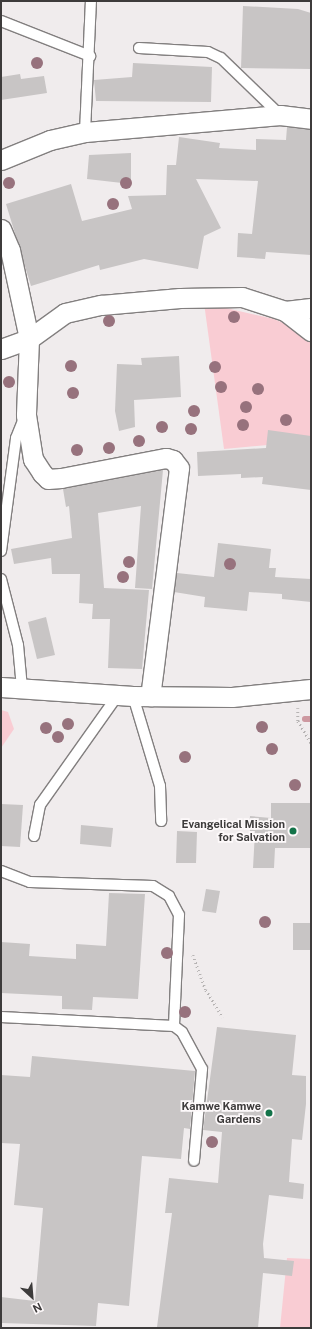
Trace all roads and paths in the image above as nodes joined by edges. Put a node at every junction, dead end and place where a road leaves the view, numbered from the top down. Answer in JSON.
{"nodes":[{"id":1,"x":91,"y":1,"type":"edge"},
{"id":2,"x":1,"y":21,"type":"edge"},
{"id":3,"x":140,"y":48,"type":"dead end"},
{"id":4,"x":90,"y":56,"type":"junction"},
{"id":5,"x":280,"y":115,"type":"junction"},
{"id":6,"x":311,"y":120,"type":"edge"},
{"id":7,"x":85,"y":132,"type":"junction"},
{"id":8,"x":1,"y":160,"type":"edge"},
{"id":9,"x":1,"y":229,"type":"edge"},
{"id":10,"x":311,"y":308,"type":"edge"},
{"id":11,"x":285,"y":311,"type":"junction"},
{"id":12,"x":311,"y":331,"type":"edge"},
{"id":13,"x":29,"y":339,"type":"junction"},
{"id":14,"x":1,"y":349,"type":"edge"},
{"id":15,"x":26,"y":415,"type":"junction"},
{"id":16,"x":1,"y":551,"type":"edge"},
{"id":17,"x":1,"y":579,"type":"edge"},
{"id":18,"x":1,"y":688,"type":"edge"},
{"id":19,"x":22,"y":688,"type":"junction"},
{"id":20,"x":311,"y":689,"type":"edge"},
{"id":21,"x":134,"y":696,"type":"junction"},
{"id":22,"x":298,"y":709,"type":"dead end"},
{"id":23,"x":311,"y":744,"type":"edge"},
{"id":24,"x":161,"y":821,"type":"dead end"},
{"id":25,"x":34,"y":836,"type":"dead end"},
{"id":26,"x":1,"y":870,"type":"edge"},
{"id":27,"x":191,"y":949,"type":"dead end"},
{"id":28,"x":1,"y":1017,"type":"edge"},
{"id":29,"x":223,"y":1017,"type":"dead end"},
{"id":30,"x":174,"y":1026,"type":"junction"},
{"id":31,"x":194,"y":1161,"type":"dead end"}],
"edges":[{"from":1,"to":4,"type":"lane"},
{"from":2,"to":4,"type":"lane"},
{"from":3,"to":5,"type":"lane"},
{"from":4,"to":7,"type":"lane"},
{"from":5,"to":6,"type":"street"},
{"from":5,"to":7,"type":"street"},
{"from":7,"to":8,"type":"street"},
{"from":9,"to":13,"type":"street"},
{"from":10,"to":11,"type":"street"},
{"from":11,"to":12,"type":"street"},
{"from":11,"to":13,"type":"street"},
{"from":13,"to":14,"type":"street"},
{"from":13,"to":15,"type":"street"},
{"from":15,"to":16,"type":"lane"},
{"from":15,"to":21,"type":"street"},
{"from":17,"to":19,"type":"lane"},
{"from":18,"to":19,"type":"street"},
{"from":19,"to":21,"type":"street"},
{"from":20,"to":21,"type":"street"},
{"from":21,"to":24,"type":"lane"},
{"from":21,"to":25,"type":"lane"},
{"from":22,"to":23,"type":"path"},
{"from":26,"to":30,"type":"lane"},
{"from":27,"to":29,"type":"path"},
{"from":28,"to":30,"type":"lane"},
{"from":30,"to":31,"type":"lane"}]}
